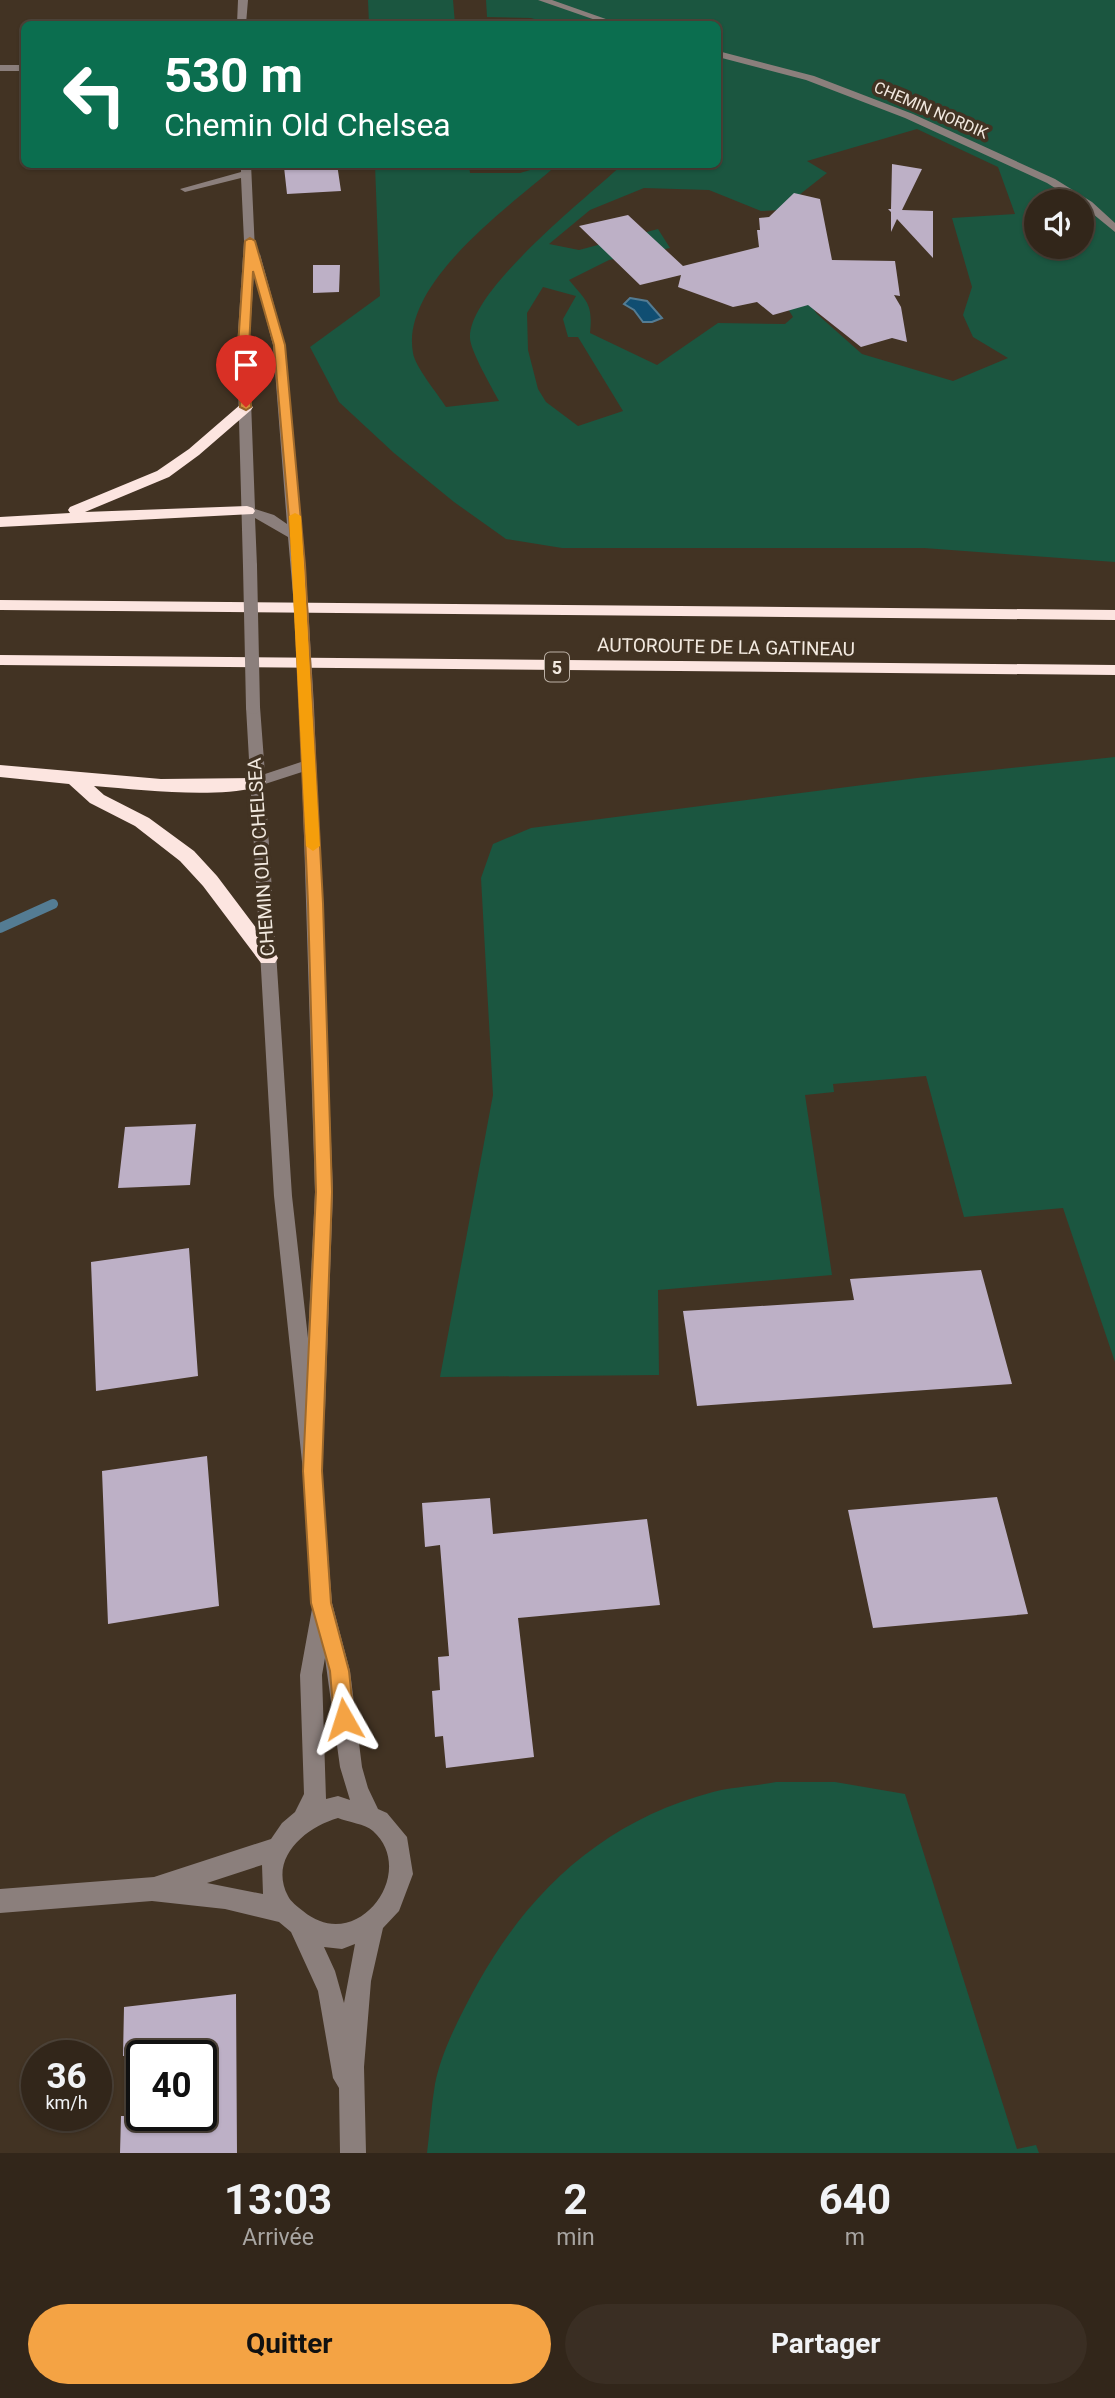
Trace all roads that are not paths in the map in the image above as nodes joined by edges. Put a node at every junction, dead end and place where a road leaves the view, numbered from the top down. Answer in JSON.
{"nodes":[{"id":1,"x":243,"y":0,"type":"edge"},
{"id":2,"x":543,"y":0,"type":"edge"},
{"id":3,"x":242,"y":21,"type":"edge"},
{"id":4,"x":606,"y":21,"type":"edge"},
{"id":5,"x":721,"y":55,"type":"edge"},
{"id":6,"x":0,"y":68,"type":"edge"},
{"id":7,"x":21,"y":68,"type":"edge"},
{"id":8,"x":246,"y":169,"type":"edge"},
{"id":9,"x":247,"y":194,"type":"junction"},
{"id":10,"x":1115,"y":229,"type":"edge"},
{"id":11,"x":250,"y":241,"type":"junction"},
{"id":12,"x":246,"y":407,"type":"junction"},
{"id":13,"x":247,"y":511,"type":"junction"},
{"id":14,"x":62,"y":517,"type":"junction"},
{"id":15,"x":0,"y":522,"type":"edge"},
{"id":16,"x":296,"y":536,"type":"junction"},
{"id":17,"x":0,"y":605,"type":"edge"},
{"id":18,"x":1115,"y":615,"type":"edge"},
{"id":19,"x":0,"y":660,"type":"edge"},
{"id":20,"x":1115,"y":670,"type":"edge"},
{"id":21,"x":310,"y":764,"type":"junction"},
{"id":22,"x":0,"y":771,"type":"edge"},
{"id":23,"x":74,"y":778,"type":"junction"},
{"id":24,"x":257,"y":782,"type":"junction"},
{"id":25,"x":268,"y":958,"type":"junction"},
{"id":26,"x":313,"y":1471,"type":"junction"},
{"id":27,"x":321,"y":1603,"type":"junction"},
{"id":28,"x":369,"y":1815,"type":"junction"},
{"id":29,"x":303,"y":1821,"type":"junction"},
{"id":30,"x":279,"y":1848,"type":"junction"},
{"id":31,"x":152,"y":1889,"type":"junction"},
{"id":32,"x":0,"y":1901,"type":"edge"},
{"id":33,"x":292,"y":1919,"type":"junction"},
{"id":34,"x":372,"y":1925,"type":"junction"},
{"id":35,"x":352,"y":2119,"type":"junction"},
{"id":36,"x":353,"y":2153,"type":"edge"}],
"edges":[{"from":1,"to":3,"type":"street"},
{"from":2,"to":4,"type":"street"},
{"from":5,"to":10,"type":"street","name":"CHEMIN NORDIK"},
{"from":6,"to":7,"type":"street"},
{"from":8,"to":9,"type":"street","name":"CHEMIN OLD CHELSEA"},
{"from":8,"to":9,"type":"street"},
{"from":9,"to":11,"type":"street","name":"CHEMIN OLD CHELSEA"},
{"from":11,"to":12,"type":"street","name":"CHEMIN OLD CHELSEA"},
{"from":11,"to":16,"type":"street","name":"CHEMIN OLD CHELSEA"},
{"from":12,"to":13,"type":"street","name":"CHEMIN OLD CHELSEA"},
{"from":12,"to":14,"type":"highway"},
{"from":13,"to":14,"type":"highway"},
{"from":13,"to":16,"type":"street"},
{"from":13,"to":24,"type":"street","name":"CHEMIN OLD CHELSEA","bridge":true},
{"from":14,"to":15,"type":"highway"},
{"from":16,"to":21,"type":"street","name":"CHEMIN OLD CHELSEA","bridge":true},
{"from":17,"to":18,"type":"highway","name":"AUTOROUTE DE LA GATINEAU"},
{"from":19,"to":20,"type":"highway","name":"AUTOROUTE DE LA GATINEAU","number":"5"},
{"from":21,"to":24,"type":"street"},
{"from":21,"to":26,"type":"street","name":"CHEMIN OLD CHELSEA"},
{"from":22,"to":23,"type":"highway"},
{"from":23,"to":24,"type":"highway"},
{"from":23,"to":25,"type":"highway"},
{"from":24,"to":25,"type":"street","name":"CHEMIN OLD CHELSEA"},
{"from":25,"to":26,"type":"street","name":"CHEMIN OLD CHELSEA"},
{"from":26,"to":27,"type":"street","name":"CHEMIN OLD CHELSEA"},
{"from":27,"to":28,"type":"street","name":"CHEMIN OLD CHELSEA"},
{"from":27,"to":29,"type":"street","name":"CHEMIN OLD CHELSEA"},
{"from":28,"to":29,"type":"street"},
{"from":28,"to":34,"type":"street"},
{"from":29,"to":30,"type":"street"},
{"from":30,"to":31,"type":"street"},
{"from":30,"to":33,"type":"street"},
{"from":31,"to":32,"type":"street"},
{"from":31,"to":33,"type":"street"},
{"from":33,"to":34,"type":"street"},
{"from":33,"to":35,"type":"street"},
{"from":34,"to":35,"type":"street"},
{"from":35,"to":36,"type":"street"}]}
